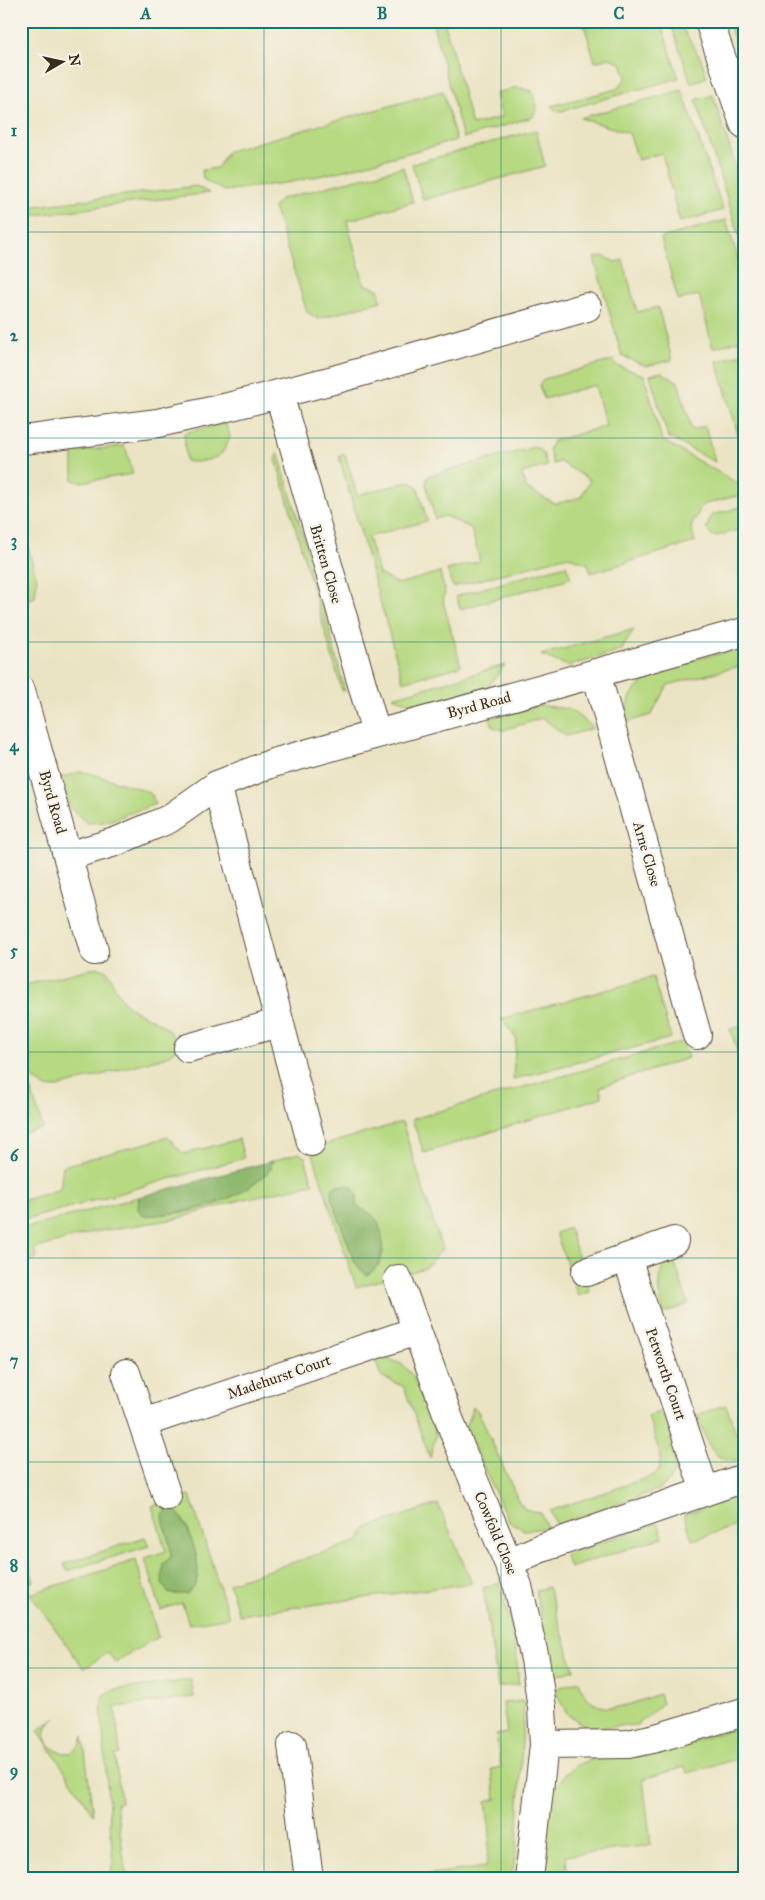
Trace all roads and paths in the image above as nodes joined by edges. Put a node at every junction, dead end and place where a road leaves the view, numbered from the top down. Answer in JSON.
{"nodes":[{"id":1,"x":709,"y":21,"type":"edge"},
{"id":2,"x":744,"y":124,"type":"edge"},
{"id":3,"x":587,"y":307,"type":"dead end"},
{"id":4,"x":279,"y":394,"type":"junction"},
{"id":5,"x":23,"y":440,"type":"dead end"},
{"id":6,"x":744,"y":632,"type":"edge"},
{"id":7,"x":596,"y":673,"type":"junction"},
{"id":8,"x":21,"y":691,"type":"edge"},
{"id":9,"x":376,"y":733,"type":"junction"},
{"id":10,"x":217,"y":785,"type":"junction"},
{"id":11,"x":68,"y":856,"type":"junction"},
{"id":12,"x":94,"y":951,"type":"dead end"},
{"id":13,"x":278,"y":1023,"type":"junction"},
{"id":14,"x":697,"y":1034,"type":"dead end"},
{"id":15,"x":188,"y":1048,"type":"dead end"},
{"id":16,"x":311,"y":1142,"type":"dead end"},
{"id":17,"x":674,"y":1241,"type":"dead end"},
{"id":18,"x":627,"y":1258,"type":"junction"},
{"id":19,"x":586,"y":1272,"type":"dead end"},
{"id":20,"x":398,"y":1279,"type":"dead end"},
{"id":21,"x":416,"y":1331,"type":"junction"},
{"id":22,"x":126,"y":1373,"type":"dead end"},
{"id":23,"x":143,"y":1423,"type":"junction"},
{"id":24,"x":744,"y":1478,"type":"edge"},
{"id":25,"x":705,"y":1490,"type":"junction"},
{"id":26,"x":167,"y":1496,"type":"dead end"},
{"id":27,"x":510,"y":1562,"type":"junction"},
{"id":28,"x":744,"y":1712,"type":"edge"},
{"id":29,"x":292,"y":1745,"type":"dead end"},
{"id":30,"x":544,"y":1745,"type":"junction"},
{"id":31,"x":309,"y":1879,"type":"edge"},
{"id":32,"x":529,"y":1879,"type":"edge"}],
"edges":[{"from":1,"to":2,"type":"street"},
{"from":3,"to":4,"type":"street"},
{"from":4,"to":5,"type":"street"},
{"from":4,"to":9,"type":"street","name":"Britten Close"},
{"from":6,"to":7,"type":"street","name":"Byrd Road"},
{"from":7,"to":9,"type":"street","name":"Byrd Road"},
{"from":7,"to":14,"type":"street","name":"Arne Close"},
{"from":8,"to":11,"type":"street","name":"Byrd Road"},
{"from":9,"to":10,"type":"street","name":"Byrd Road"},
{"from":10,"to":11,"type":"street","name":"Byrd Road"},
{"from":10,"to":13,"type":"street"},
{"from":11,"to":12,"type":"street","name":"Byrd Road"},
{"from":13,"to":15,"type":"street"},
{"from":13,"to":16,"type":"street"},
{"from":17,"to":18,"type":"street"},
{"from":18,"to":19,"type":"street"},
{"from":18,"to":25,"type":"street","name":"Petworth Court"},
{"from":20,"to":21,"type":"street","name":"Cowfold Close"},
{"from":21,"to":23,"type":"street","name":"Madehurst Court"},
{"from":21,"to":27,"type":"street","name":"Cowfold Close"},
{"from":22,"to":23,"type":"street"},
{"from":23,"to":26,"type":"street"},
{"from":24,"to":25,"type":"street"},
{"from":25,"to":27,"type":"street"},
{"from":27,"to":30,"type":"street","name":"Cowfold Close"},
{"from":28,"to":30,"type":"street"},
{"from":29,"to":31,"type":"street"},
{"from":30,"to":32,"type":"street","name":"Cowfold Close"}]}
